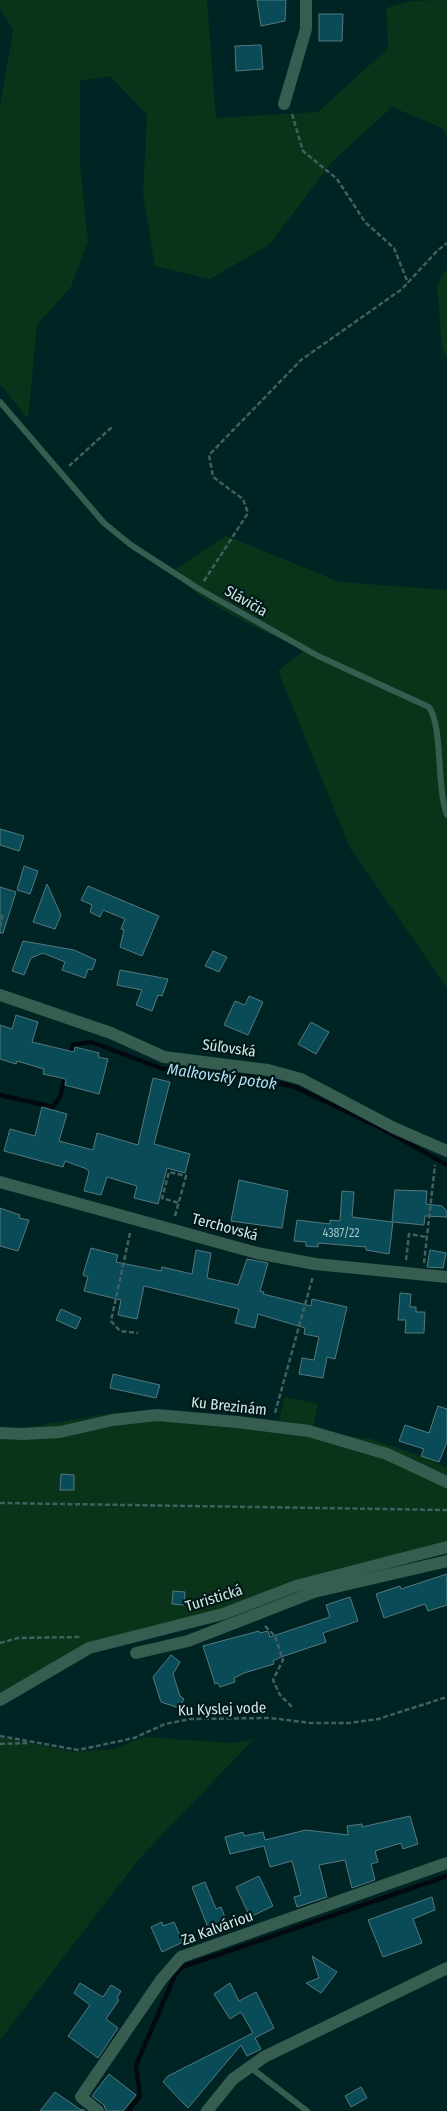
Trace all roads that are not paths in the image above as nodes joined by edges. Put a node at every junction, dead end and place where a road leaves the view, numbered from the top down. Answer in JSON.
{"nodes":[{"id":1,"x":306,"y":0,"type":"edge"},
{"id":2,"x":284,"y":104,"type":"road end"},
{"id":3,"x":0,"y":402,"type":"edge"},
{"id":4,"x":447,"y":815,"type":"edge"},
{"id":5,"x":0,"y":995,"type":"edge"},
{"id":6,"x":447,"y":1151,"type":"edge"},
{"id":7,"x":0,"y":1182,"type":"edge"},
{"id":8,"x":447,"y":1277,"type":"edge"},
{"id":9,"x":0,"y":1433,"type":"edge"},
{"id":10,"x":447,"y":1482,"type":"edge"},
{"id":11,"x":447,"y":1547,"type":"edge"},
{"id":12,"x":447,"y":1561,"type":"edge"},
{"id":13,"x":136,"y":1653,"type":"dead end"},
{"id":14,"x":0,"y":1700,"type":"edge"},
{"id":15,"x":447,"y":1863,"type":"edge"},
{"id":16,"x":447,"y":1968,"type":"edge"},
{"id":17,"x":250,"y":2066,"type":"junction"},
{"id":18,"x":98,"y":2110,"type":"edge"},
{"id":19,"x":207,"y":2111,"type":"edge"},
{"id":20,"x":307,"y":2111,"type":"edge"}],
"edges":[{"from":1,"to":2,"type":"street"},
{"from":3,"to":4,"type":"lane","name":"Slávičia"},
{"from":5,"to":6,"type":"street","name":"Súľovská"},
{"from":7,"to":8,"type":"street","name":"Terchovská"},
{"from":9,"to":10,"type":"street","name":"Ku Brezinám"},
{"from":11,"to":14,"type":"street","name":"Turistická"},
{"from":12,"to":13,"type":"street","name":"Turistická"},
{"from":15,"to":18,"type":"street","name":"Za Kalváriou"},
{"from":16,"to":17,"type":"street"},
{"from":17,"to":19,"type":"street"},
{"from":17,"to":20,"type":"lane"}]}
